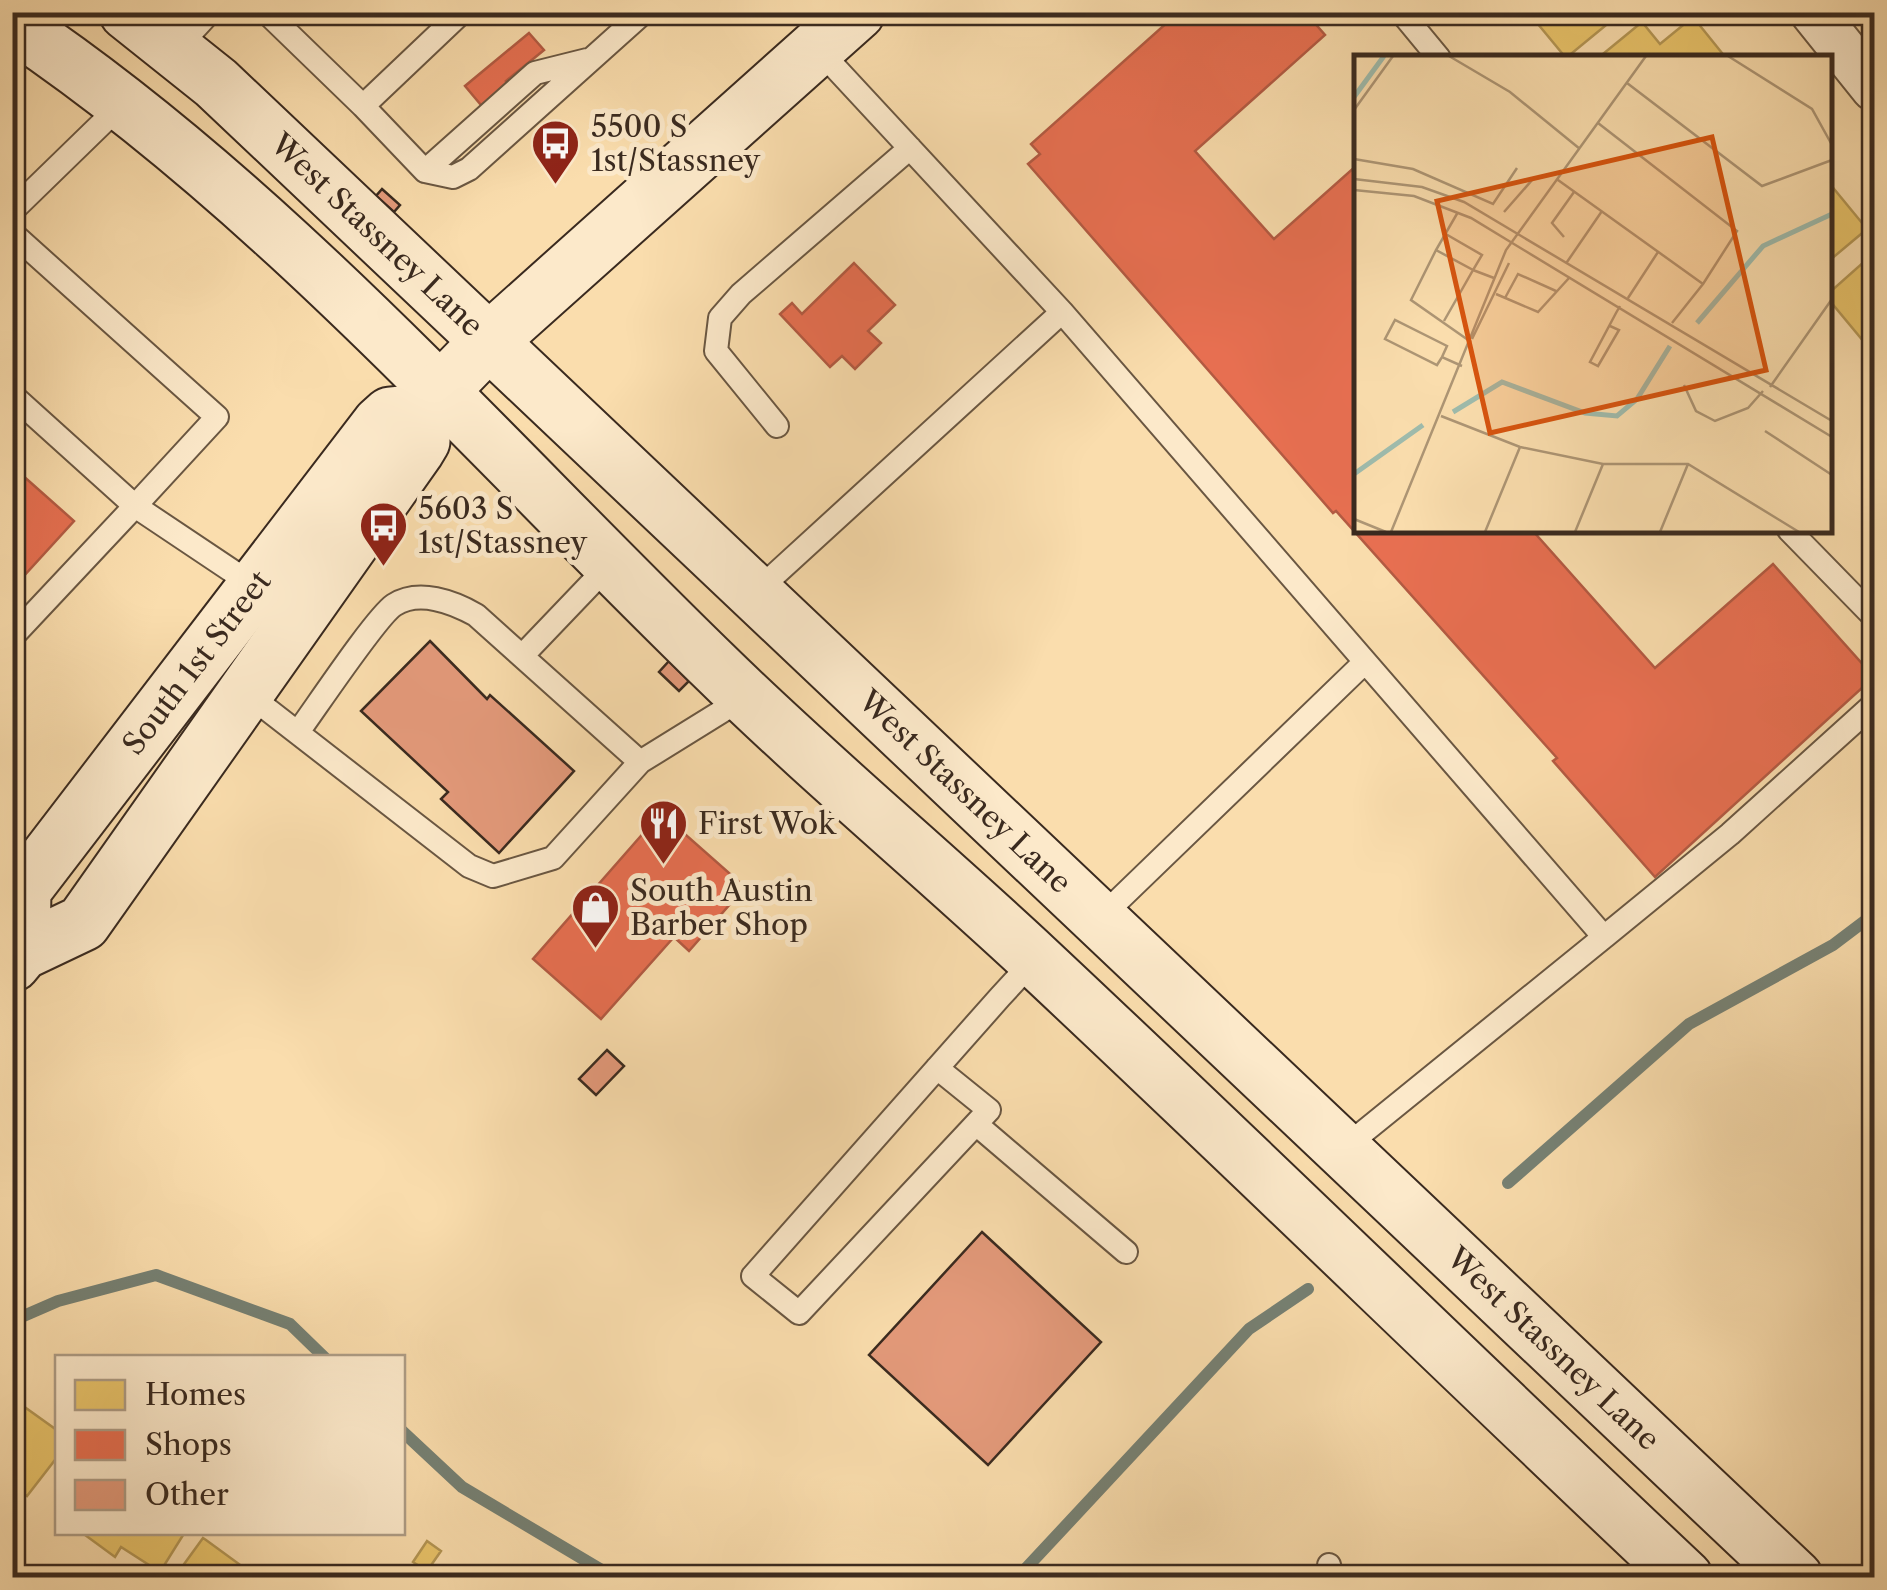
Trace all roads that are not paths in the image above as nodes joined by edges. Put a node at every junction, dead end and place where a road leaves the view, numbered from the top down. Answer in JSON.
{"nodes":[{"id":1,"x":127,"y":12,"type":"edge"},
{"id":2,"x":266,"y":12,"type":"edge"},
{"id":3,"x":462,"y":12,"type":"edge"},
{"id":4,"x":644,"y":12,"type":"edge"},
{"id":5,"x":1402,"y":12,"type":"edge"},
{"id":6,"x":1813,"y":12,"type":"edge"},
{"id":7,"x":12,"y":23,"type":"edge"},
{"id":8,"x":837,"y":30,"type":"edge"},
{"id":9,"x":193,"y":31,"type":"edge"},
{"id":10,"x":1437,"y":55,"type":"edge"},
{"id":11,"x":1874,"y":88,"type":"edge"},
{"id":12,"x":123,"y":102,"type":"junction"},
{"id":13,"x":364,"y":106,"type":"junction"},
{"id":14,"x":910,"y":148,"type":"junction"},
{"id":15,"x":12,"y":210,"type":"edge"},
{"id":16,"x":12,"y":232,"type":"edge"},
{"id":17,"x":1062,"y":312,"type":"junction"},
{"id":18,"x":489,"y":340,"type":"junction"},
{"id":19,"x":12,"y":395,"type":"edge"},
{"id":20,"x":429,"y":401,"type":"junction"},
{"id":21,"x":777,"y":426,"type":"dead end"},
{"id":22,"x":135,"y":506,"type":"junction"},
{"id":23,"x":1791,"y":532,"type":"edge"},
{"id":24,"x":609,"y":564,"type":"junction"},
{"id":25,"x":256,"y":586,"type":"junction"},
{"id":26,"x":756,"y":592,"type":"junction"},
{"id":27,"x":1874,"y":617,"type":"edge"},
{"id":28,"x":12,"y":637,"type":"edge"},
{"id":29,"x":522,"y":656,"type":"junction"},
{"id":30,"x":1366,"y":662,"type":"junction"},
{"id":31,"x":245,"y":692,"type":"junction"},
{"id":32,"x":745,"y":696,"type":"junction"},
{"id":33,"x":1874,"y":704,"type":"edge"},
{"id":34,"x":298,"y":732,"type":"junction"},
{"id":35,"x":640,"y":762,"type":"junction"},
{"id":36,"x":1100,"y":918,"type":"junction"},
{"id":37,"x":1604,"y":937,"type":"junction"},
{"id":38,"x":17,"y":958,"type":"edge"},
{"id":39,"x":1042,"y":965,"type":"junction"},
{"id":40,"x":937,"y":1068,"type":"junction"},
{"id":41,"x":976,"y":1124,"type":"junction"},
{"id":42,"x":1345,"y":1147,"type":"junction"},
{"id":43,"x":1126,"y":1252,"type":"dead end"},
{"id":44,"x":1685,"y":1578,"type":"edge"},
{"id":45,"x":1795,"y":1578,"type":"edge"}],
"edges":[{"from":1,"to":9,"type":"main road","name":"West Stassney Lane"},
{"from":2,"to":13,"type":"lane"},
{"from":3,"to":13,"type":"lane"},
{"from":4,"to":13,"type":"lane"},
{"from":5,"to":10,"type":"lane"},
{"from":6,"to":11,"type":"street"},
{"from":7,"to":12,"type":"main road"},
{"from":8,"to":14,"type":"lane"},
{"from":8,"to":18,"type":"main road","name":"South 1st Street"},
{"from":9,"to":18,"type":"main road","name":"West Stassney Lane"},
{"from":12,"to":15,"type":"lane"},
{"from":12,"to":20,"type":"main road"},
{"from":14,"to":17,"type":"lane"},
{"from":14,"to":21,"type":"lane"},
{"from":16,"to":22,"type":"lane"},
{"from":17,"to":26,"type":"lane"},
{"from":17,"to":30,"type":"lane"},
{"from":18,"to":20,"type":"main road","name":"South 1st Street"},
{"from":18,"to":26,"type":"main road","name":"West Stassney Lane"},
{"from":19,"to":22,"type":"lane"},
{"from":20,"to":24,"type":"main road"},
{"from":20,"to":25,"type":"main road","name":"South 1st Street"},
{"from":20,"to":31,"type":"main road","name":"South 1st Street"},
{"from":22,"to":25,"type":"lane"},
{"from":22,"to":28,"type":"lane"},
{"from":23,"to":27,"type":"lane"},
{"from":24,"to":29,"type":"lane"},
{"from":24,"to":32,"type":"main road"},
{"from":25,"to":38,"type":"main road","name":"South 1st Street"},
{"from":26,"to":36,"type":"main road","name":"West Stassney Lane"},
{"from":29,"to":34,"type":"lane"},
{"from":29,"to":35,"type":"lane"},
{"from":30,"to":36,"type":"lane"},
{"from":30,"to":37,"type":"lane"},
{"from":31,"to":34,"type":"lane"},
{"from":31,"to":38,"type":"main road","name":"South 1st Street"},
{"from":32,"to":35,"type":"lane"},
{"from":32,"to":39,"type":"main road"},
{"from":33,"to":37,"type":"lane"},
{"from":34,"to":35,"type":"lane"},
{"from":36,"to":39,"type":"main road"},
{"from":36,"to":42,"type":"main road","name":"West Stassney Lane"},
{"from":37,"to":42,"type":"lane"},
{"from":39,"to":40,"type":"lane"},
{"from":39,"to":44,"type":"main road"},
{"from":40,"to":41,"type":"lane"},
{"from":40,"to":41,"type":"lane"},
{"from":41,"to":43,"type":"lane"},
{"from":42,"to":45,"type":"main road","name":"West Stassney Lane"}]}
